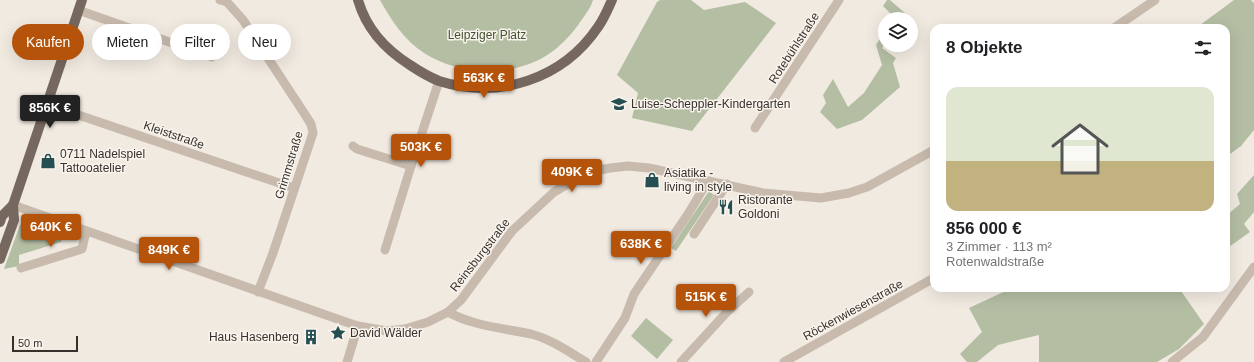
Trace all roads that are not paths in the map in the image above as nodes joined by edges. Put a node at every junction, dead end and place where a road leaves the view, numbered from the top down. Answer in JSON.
{"nodes":[{"id":1,"x":82,"y":0,"type":"edge"},
{"id":2,"x":220,"y":0,"type":"edge"},
{"id":3,"x":358,"y":0,"type":"edge"},
{"id":4,"x":612,"y":0,"type":"edge"},
{"id":5,"x":840,"y":0,"type":"edge"},
{"id":6,"x":1155,"y":0,"type":"edge"},
{"id":7,"x":78,"y":10,"type":"junction"},
{"id":8,"x":1120,"y":24,"type":"edge"},
{"id":9,"x":170,"y":42,"type":"edge"},
{"id":10,"x":439,"y":81,"type":"junction"},
{"id":11,"x":46,"y":104,"type":"junction"},
{"id":12,"x":756,"y":128,"type":"dead end"},
{"id":13,"x":352,"y":146,"type":"dead end"},
{"id":14,"x":930,"y":152,"type":"edge"},
{"id":15,"x":411,"y":166,"type":"junction"},
{"id":16,"x":708,"y":181,"type":"junction"},
{"id":17,"x":727,"y":184,"type":"junction"},
{"id":18,"x":294,"y":188,"type":"junction"},
{"id":19,"x":13,"y":205,"type":"junction"},
{"id":20,"x":0,"y":222,"type":"edge"},
{"id":21,"x":86,"y":231,"type":"junction"},
{"id":22,"x":694,"y":234,"type":"dead end"},
{"id":23,"x":385,"y":250,"type":"dead end"},
{"id":24,"x":0,"y":259,"type":"edge"},
{"id":25,"x":1254,"y":267,"type":"edge"},
{"id":26,"x":21,"y":268,"type":"dead end"},
{"id":27,"x":930,"y":280,"type":"edge"},
{"id":28,"x":258,"y":292,"type":"junction"},
{"id":29,"x":748,"y":292,"type":"dead end"},
{"id":30,"x":448,"y":312,"type":"junction"},
{"id":31,"x":358,"y":326,"type":"junction"},
{"id":32,"x":347,"y":362,"type":"edge"},
{"id":33,"x":586,"y":362,"type":"edge"},
{"id":34,"x":596,"y":362,"type":"edge"},
{"id":35,"x":681,"y":362,"type":"edge"},
{"id":36,"x":784,"y":362,"type":"edge"},
{"id":37,"x":1172,"y":362,"type":"edge"}],
"edges":[{"from":1,"to":7,"type":"main road"},
{"from":2,"to":18,"type":"street","name":"Grimmstraße"},
{"from":3,"to":10,"type":"main road"},
{"from":4,"to":10,"type":"main road"},
{"from":5,"to":12,"type":"street","name":"Rotebühlstraße"},
{"from":6,"to":8,"type":"street"},
{"from":7,"to":9,"type":"street"},
{"from":7,"to":11,"type":"main road"},
{"from":10,"to":15,"type":"street"},
{"from":11,"to":18,"type":"street","name":"Kleiststraße"},
{"from":11,"to":19,"type":"main road"},
{"from":13,"to":15,"type":"street"},
{"from":14,"to":17,"type":"street","name":"Reinsburgstraße"},
{"from":15,"to":23,"type":"street"},
{"from":16,"to":17,"type":"street","name":"Reinsburgstraße"},
{"from":16,"to":30,"type":"street","name":"Reinsburgstraße"},
{"from":16,"to":34,"type":"street"},
{"from":17,"to":22,"type":"street"},
{"from":18,"to":28,"type":"street","name":"Grimmstraße"},
{"from":19,"to":20,"type":"main road"},
{"from":19,"to":21,"type":"street","name":"Reinsburgstraße"},
{"from":19,"to":24,"type":"main road"},
{"from":21,"to":26,"type":"street"},
{"from":21,"to":28,"type":"street","name":"Reinsburgstraße"},
{"from":25,"to":37,"type":"street"},
{"from":27,"to":36,"type":"street","name":"Röckenwiesenstraße"},
{"from":28,"to":31,"type":"street","name":"Reinsburgstraße"},
{"from":29,"to":35,"type":"street"},
{"from":30,"to":31,"type":"street","name":"Reinsburgstraße"},
{"from":30,"to":33,"type":"street"},
{"from":31,"to":32,"type":"street"}]}
